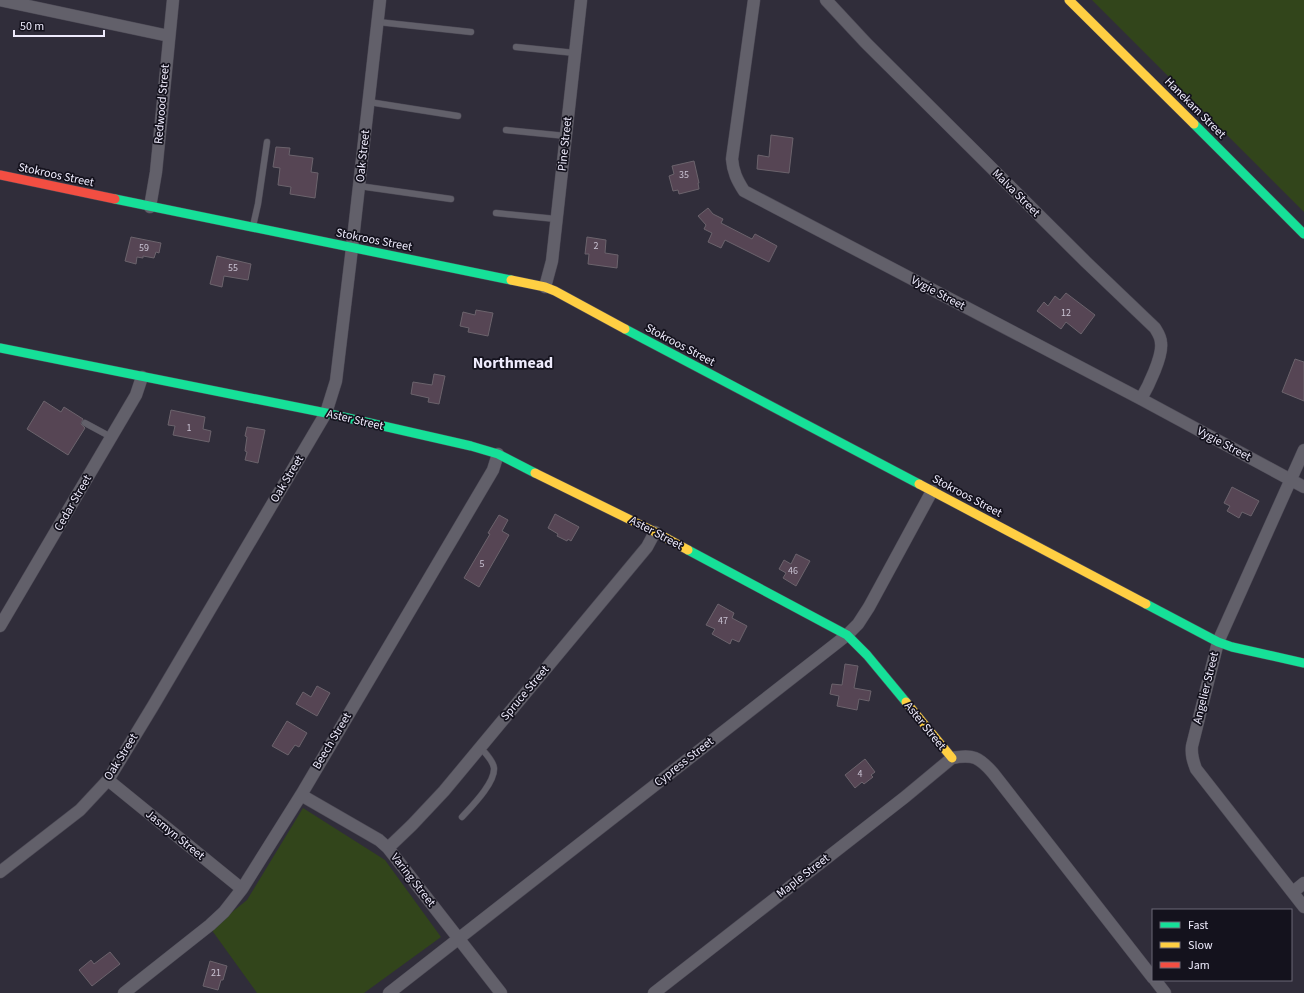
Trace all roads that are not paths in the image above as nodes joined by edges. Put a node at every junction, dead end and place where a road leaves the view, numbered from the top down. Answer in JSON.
{"nodes":[{"id":1,"x":0,"y":0,"type":"edge"},
{"id":2,"x":173,"y":0,"type":"edge"},
{"id":3,"x":380,"y":0,"type":"edge"},
{"id":4,"x":581,"y":0,"type":"edge"},
{"id":5,"x":754,"y":0,"type":"edge"},
{"id":6,"x":826,"y":0,"type":"edge"},
{"id":7,"x":1069,"y":0,"type":"edge"},
{"id":8,"x":378,"y":22,"type":"junction"},
{"id":9,"x":471,"y":32,"type":"dead end"},
{"id":10,"x":169,"y":36,"type":"junction"},
{"id":11,"x":516,"y":47,"type":"dead end"},
{"id":12,"x":575,"y":53,"type":"junction"},
{"id":13,"x":369,"y":102,"type":"junction"},
{"id":14,"x":458,"y":116,"type":"dead end"},
{"id":15,"x":506,"y":130,"type":"dead end"},
{"id":16,"x":566,"y":136,"type":"junction"},
{"id":17,"x":267,"y":142,"type":"dead end"},
{"id":18,"x":0,"y":175,"type":"edge"},
{"id":19,"x":359,"y":186,"type":"junction"},
{"id":20,"x":451,"y":199,"type":"dead end"},
{"id":21,"x":150,"y":207,"type":"junction"},
{"id":22,"x":496,"y":213,"type":"dead end"},
{"id":23,"x":556,"y":219,"type":"junction"},
{"id":24,"x":252,"y":228,"type":"junction"},
{"id":25,"x":1304,"y":234,"type":"edge"},
{"id":26,"x":352,"y":248,"type":"junction"},
{"id":27,"x":545,"y":287,"type":"junction"},
{"id":28,"x":0,"y":348,"type":"edge"},
{"id":29,"x":142,"y":377,"type":"junction"},
{"id":30,"x":1141,"y":399,"type":"junction"},
{"id":31,"x":326,"y":413,"type":"junction"},
{"id":32,"x":85,"y":423,"type":"dead end"},
{"id":33,"x":111,"y":437,"type":"junction"},
{"id":34,"x":1304,"y":450,"type":"edge"},
{"id":35,"x":498,"y":454,"type":"junction"},
{"id":36,"x":1291,"y":480,"type":"junction"},
{"id":37,"x":1304,"y":487,"type":"edge"},
{"id":38,"x":932,"y":492,"type":"junction"},
{"id":39,"x":655,"y":532,"type":"junction"},
{"id":40,"x":0,"y":626,"type":"edge"},
{"id":41,"x":847,"y":635,"type":"junction"},
{"id":42,"x":1218,"y":642,"type":"junction"},
{"id":43,"x":1304,"y":663,"type":"edge"},
{"id":44,"x":480,"y":747,"type":"junction"},
{"id":45,"x":952,"y":758,"type":"junction"},
{"id":46,"x":108,"y":780,"type":"junction"},
{"id":47,"x":301,"y":795,"type":"junction"},
{"id":48,"x":462,"y":817,"type":"dead end"},
{"id":49,"x":388,"y":848,"type":"junction"},
{"id":50,"x":0,"y":872,"type":"edge"},
{"id":51,"x":1304,"y":883,"type":"edge"},
{"id":52,"x":242,"y":889,"type":"junction"},
{"id":53,"x":1292,"y":892,"type":"junction"},
{"id":54,"x":1304,"y":907,"type":"edge"},
{"id":55,"x":458,"y":938,"type":"junction"},
{"id":56,"x":1152,"y":976,"type":"edge"},
{"id":57,"x":1156,"y":981,"type":"edge"},
{"id":58,"x":124,"y":993,"type":"edge"},
{"id":59,"x":389,"y":993,"type":"edge"},
{"id":60,"x":501,"y":993,"type":"edge"},
{"id":61,"x":654,"y":993,"type":"edge"},
{"id":62,"x":1165,"y":993,"type":"edge"}],
"edges":[{"from":1,"to":10,"type":"street"},
{"from":2,"to":10,"type":"street","name":"Redwood Street"},
{"from":3,"to":8,"type":"street","name":"Oak Street"},
{"from":4,"to":12,"type":"street","name":"Pine Street"},
{"from":5,"to":30,"type":"street","name":"Vygie Street"},
{"from":6,"to":30,"type":"street","name":"Malva Street"},
{"from":7,"to":25,"type":"street","name":"Hanekam Street"},
{"from":8,"to":9,"type":"lane"},
{"from":8,"to":13,"type":"street","name":"Oak Street"},
{"from":10,"to":21,"type":"street","name":"Redwood Street"},
{"from":11,"to":12,"type":"lane"},
{"from":12,"to":16,"type":"street","name":"Pine Street"},
{"from":13,"to":14,"type":"lane"},
{"from":13,"to":19,"type":"street","name":"Oak Street"},
{"from":15,"to":16,"type":"lane"},
{"from":16,"to":23,"type":"street","name":"Pine Street"},
{"from":17,"to":24,"type":"lane"},
{"from":18,"to":21,"type":"street","name":"Stokroos Street"},
{"from":19,"to":20,"type":"lane"},
{"from":19,"to":26,"type":"street","name":"Oak Street"},
{"from":21,"to":24,"type":"street","name":"Stokroos Street"},
{"from":22,"to":23,"type":"lane"},
{"from":23,"to":27,"type":"street","name":"Pine Street"},
{"from":24,"to":26,"type":"street","name":"Stokroos Street"},
{"from":26,"to":27,"type":"street","name":"Stokroos Street"},
{"from":26,"to":31,"type":"street","name":"Oak Street"},
{"from":27,"to":38,"type":"street","name":"Stokroos Street"},
{"from":28,"to":29,"type":"street","name":"Aster Street"},
{"from":29,"to":31,"type":"street","name":"Aster Street"},
{"from":29,"to":33,"type":"street","name":"Cedar Street"},
{"from":30,"to":36,"type":"street","name":"Vygie Street"},
{"from":31,"to":35,"type":"street","name":"Aster Street"},
{"from":31,"to":46,"type":"street","name":"Oak Street"},
{"from":32,"to":33,"type":"lane"},
{"from":33,"to":40,"type":"street","name":"Cedar Street"},
{"from":34,"to":36,"type":"street","name":"Angelier Street"},
{"from":35,"to":39,"type":"street","name":"Aster Street"},
{"from":35,"to":47,"type":"street","name":"Beech Street"},
{"from":36,"to":37,"type":"street","name":"Vygie Street"},
{"from":36,"to":42,"type":"street","name":"Angelier Street"},
{"from":38,"to":41,"type":"street","name":"Cypress Street"},
{"from":38,"to":42,"type":"street","name":"Stokroos Street"},
{"from":39,"to":41,"type":"street","name":"Aster Street"},
{"from":39,"to":44,"type":"street","name":"Spruce Street"},
{"from":41,"to":45,"type":"street","name":"Aster Street"},
{"from":41,"to":55,"type":"street","name":"Cypress Street"},
{"from":42,"to":43,"type":"street","name":"Stokroos Street"},
{"from":42,"to":53,"type":"street","name":"Angelier Street"},
{"from":44,"to":48,"type":"lane"},
{"from":44,"to":49,"type":"street","name":"Spruce Street"},
{"from":45,"to":56,"type":"street","name":"Aster Street"},
{"from":45,"to":61,"type":"street","name":"Maple Street"},
{"from":46,"to":50,"type":"street","name":"Oak Street"},
{"from":46,"to":52,"type":"street","name":"Jasmyn Street"},
{"from":47,"to":49,"type":"street","name":"Varing Street"},
{"from":47,"to":52,"type":"street","name":"Beech Street"},
{"from":49,"to":55,"type":"street","name":"Varing Street"},
{"from":51,"to":53,"type":"street"},
{"from":52,"to":58,"type":"street","name":"Beech Street"},
{"from":53,"to":54,"type":"street","name":"Angelier Street"},
{"from":55,"to":59,"type":"street","name":"Cypress Street"},
{"from":55,"to":60,"type":"street","name":"Varing Street"},
{"from":57,"to":62,"type":"street","name":"Aster Street"}]}
